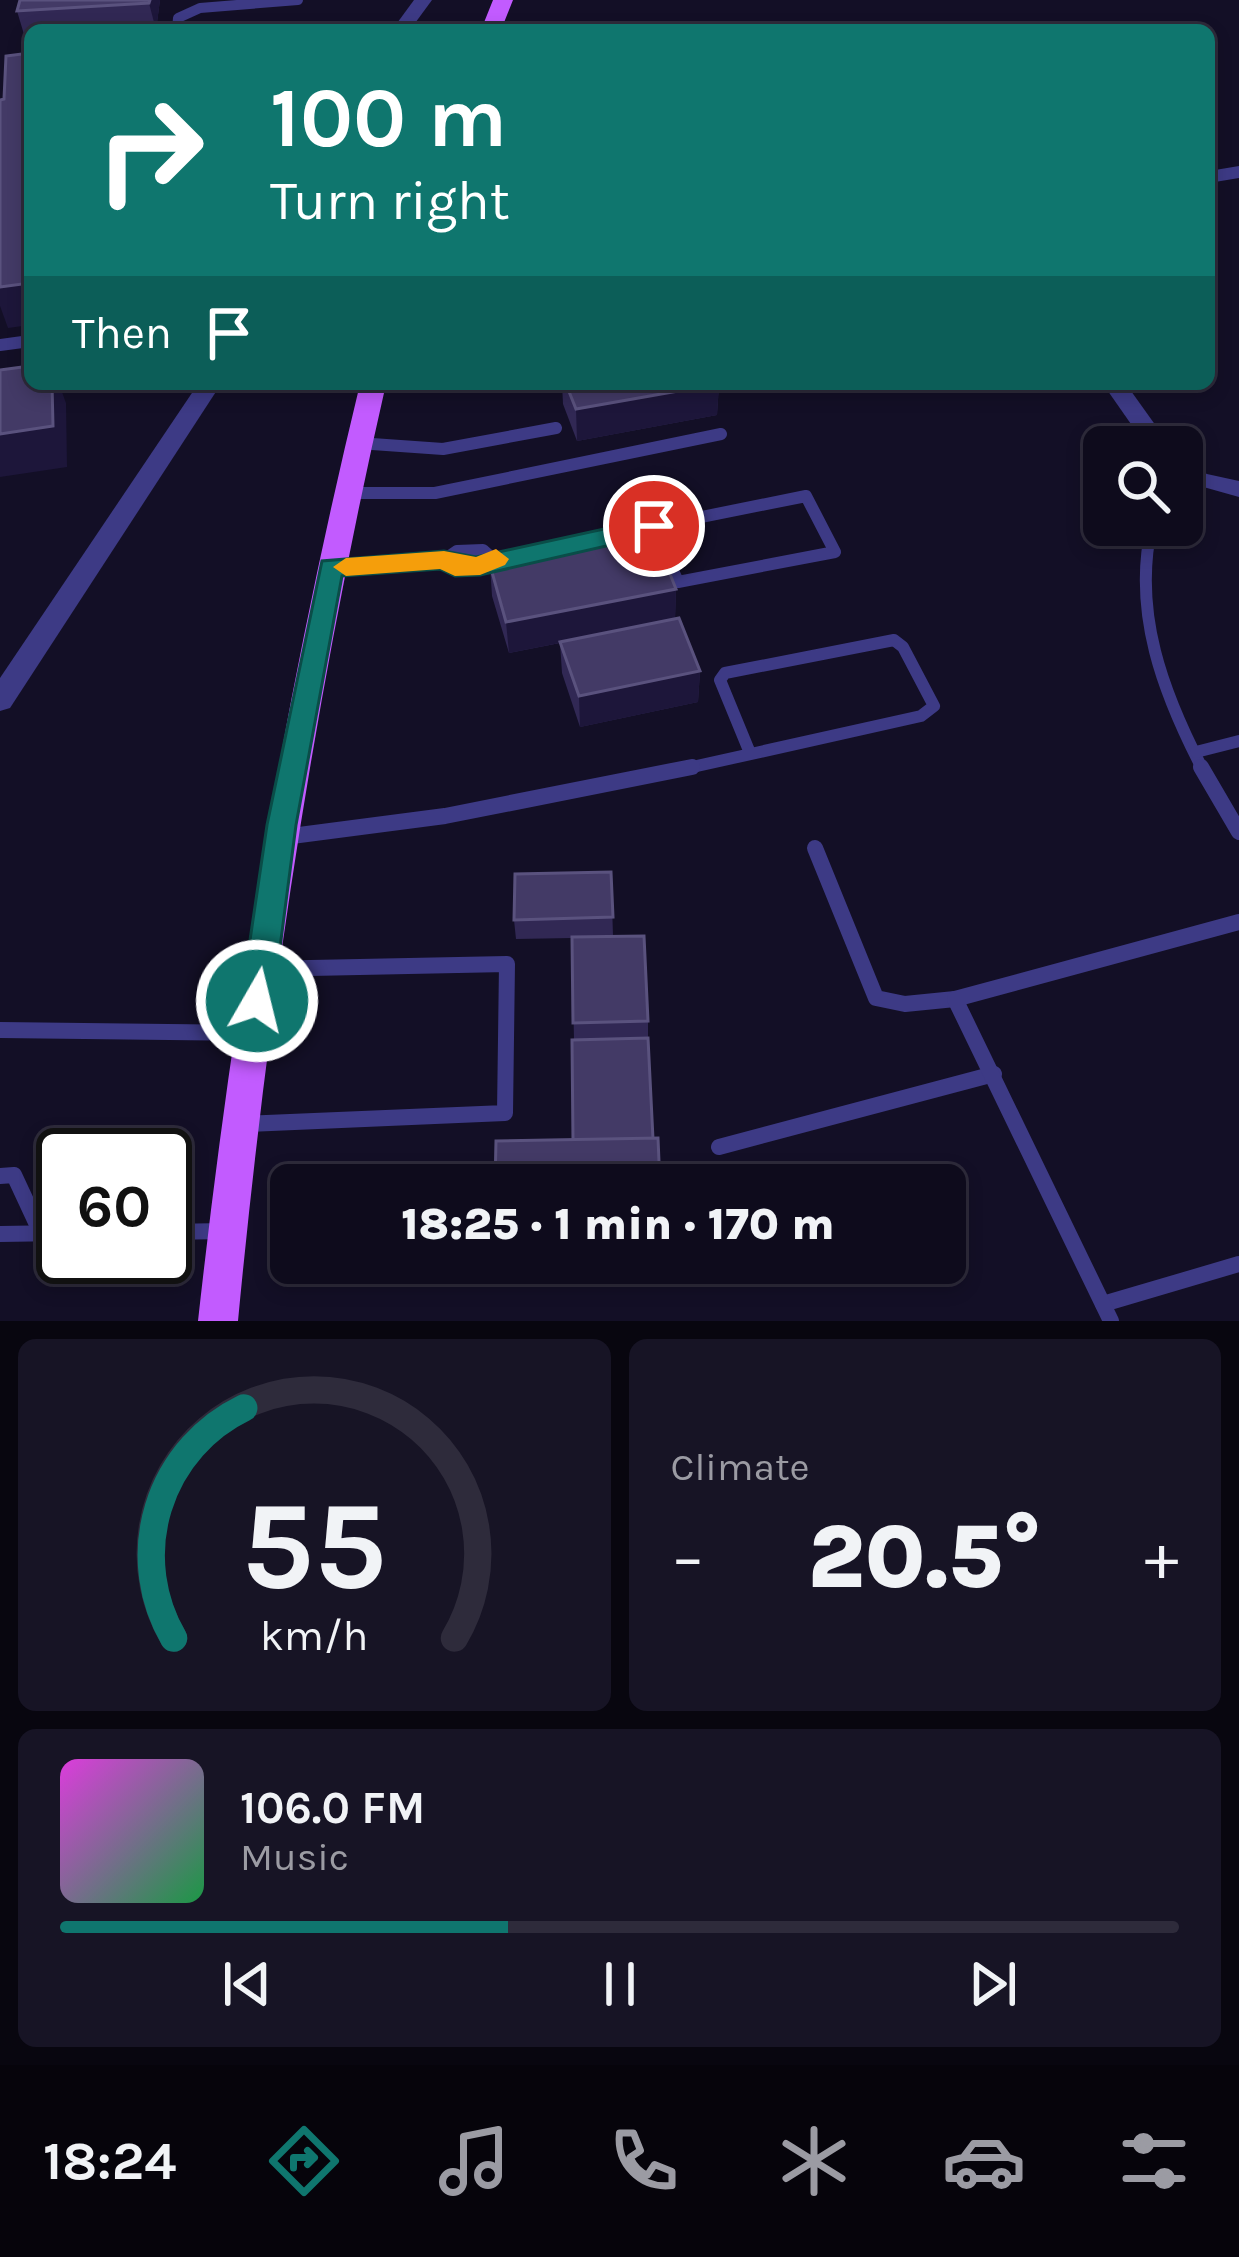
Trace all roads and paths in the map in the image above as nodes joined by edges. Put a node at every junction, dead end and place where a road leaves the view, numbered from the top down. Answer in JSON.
{"nodes":[{"id":1,"x":298,"y":0,"type":"edge"},
{"id":2,"x":178,"y":24,"type":"edge"},
{"id":3,"x":206,"y":390,"type":"edge"},
{"id":4,"x":371,"y":390,"type":"edge"},
{"id":5,"x":1118,"y":390,"type":"edge"},
{"id":6,"x":1144,"y":426,"type":"edge"},
{"id":7,"x":556,"y":428,"type":"dead end"},
{"id":8,"x":721,"y":434,"type":"dead end"},
{"id":9,"x":358,"y":443,"type":"junction"},
{"id":10,"x":1203,"y":482,"type":"edge"},
{"id":11,"x":1239,"y":489,"type":"edge"},
{"id":12,"x":346,"y":493,"type":"junction"},
{"id":13,"x":654,"y":526,"type":"junction"},
{"id":14,"x":1149,"y":546,"type":"edge"},
{"id":15,"x":331,"y":568,"type":"junction"},
{"id":16,"x":0,"y":700,"type":"edge"},
{"id":17,"x":1239,"y":741,"type":"edge"},
{"id":18,"x":1196,"y":752,"type":"junction"},
{"id":19,"x":750,"y":753,"type":"junction"},
{"id":20,"x":1239,"y":832,"type":"edge"},
{"id":21,"x":279,"y":838,"type":"junction"},
{"id":22,"x":815,"y":848,"type":"dead end"},
{"id":23,"x":1239,"y":922,"type":"edge"},
{"id":24,"x":261,"y":969,"type":"junction"},
{"id":25,"x":955,"y":999,"type":"junction"},
{"id":26,"x":0,"y":1030,"type":"edge"},
{"id":27,"x":253,"y":1033,"type":"junction"},
{"id":28,"x":994,"y":1075,"type":"junction"},
{"id":29,"x":240,"y":1124,"type":"junction"},
{"id":30,"x":719,"y":1147,"type":"dead end"},
{"id":31,"x":0,"y":1175,"type":"edge"},
{"id":32,"x":36,"y":1222,"type":"edge"},
{"id":33,"x":227,"y":1231,"type":"junction"},
{"id":34,"x":192,"y":1232,"type":"edge"},
{"id":35,"x":36,"y":1233,"type":"edge"},
{"id":36,"x":0,"y":1234,"type":"edge"},
{"id":37,"x":1239,"y":1264,"type":"edge"},
{"id":38,"x":1107,"y":1312,"type":"edge"},
{"id":39,"x":218,"y":1321,"type":"edge"}],
"edges":[{"from":1,"to":2,"type":"lane"},
{"from":3,"to":16,"type":"street"},
{"from":4,"to":9,"type":"main road"},
{"from":5,"to":6,"type":"street"},
{"from":7,"to":9,"type":"lane"},
{"from":8,"to":12,"type":"lane"},
{"from":9,"to":12,"type":"main road"},
{"from":10,"to":11,"type":"street"},
{"from":12,"to":15,"type":"main road"},
{"from":13,"to":13,"type":"lane"},
{"from":13,"to":15,"type":"lane"},
{"from":14,"to":18,"type":"lane"},
{"from":15,"to":21,"type":"main road"},
{"from":17,"to":18,"type":"lane"},
{"from":18,"to":20,"type":"lane"},
{"from":19,"to":19,"type":"lane"},
{"from":19,"to":21,"type":"lane"},
{"from":21,"to":24,"type":"main road"},
{"from":22,"to":25,"type":"lane"},
{"from":23,"to":25,"type":"lane"},
{"from":24,"to":27,"type":"main road"},
{"from":24,"to":29,"type":"lane"},
{"from":25,"to":28,"type":"lane"},
{"from":26,"to":27,"type":"lane"},
{"from":27,"to":29,"type":"main road"},
{"from":28,"to":30,"type":"lane"},
{"from":28,"to":38,"type":"lane"},
{"from":29,"to":33,"type":"main road"},
{"from":31,"to":32,"type":"lane"},
{"from":33,"to":34,"type":"lane"},
{"from":33,"to":39,"type":"main road"},
{"from":35,"to":36,"type":"lane"},
{"from":37,"to":38,"type":"lane"}]}
